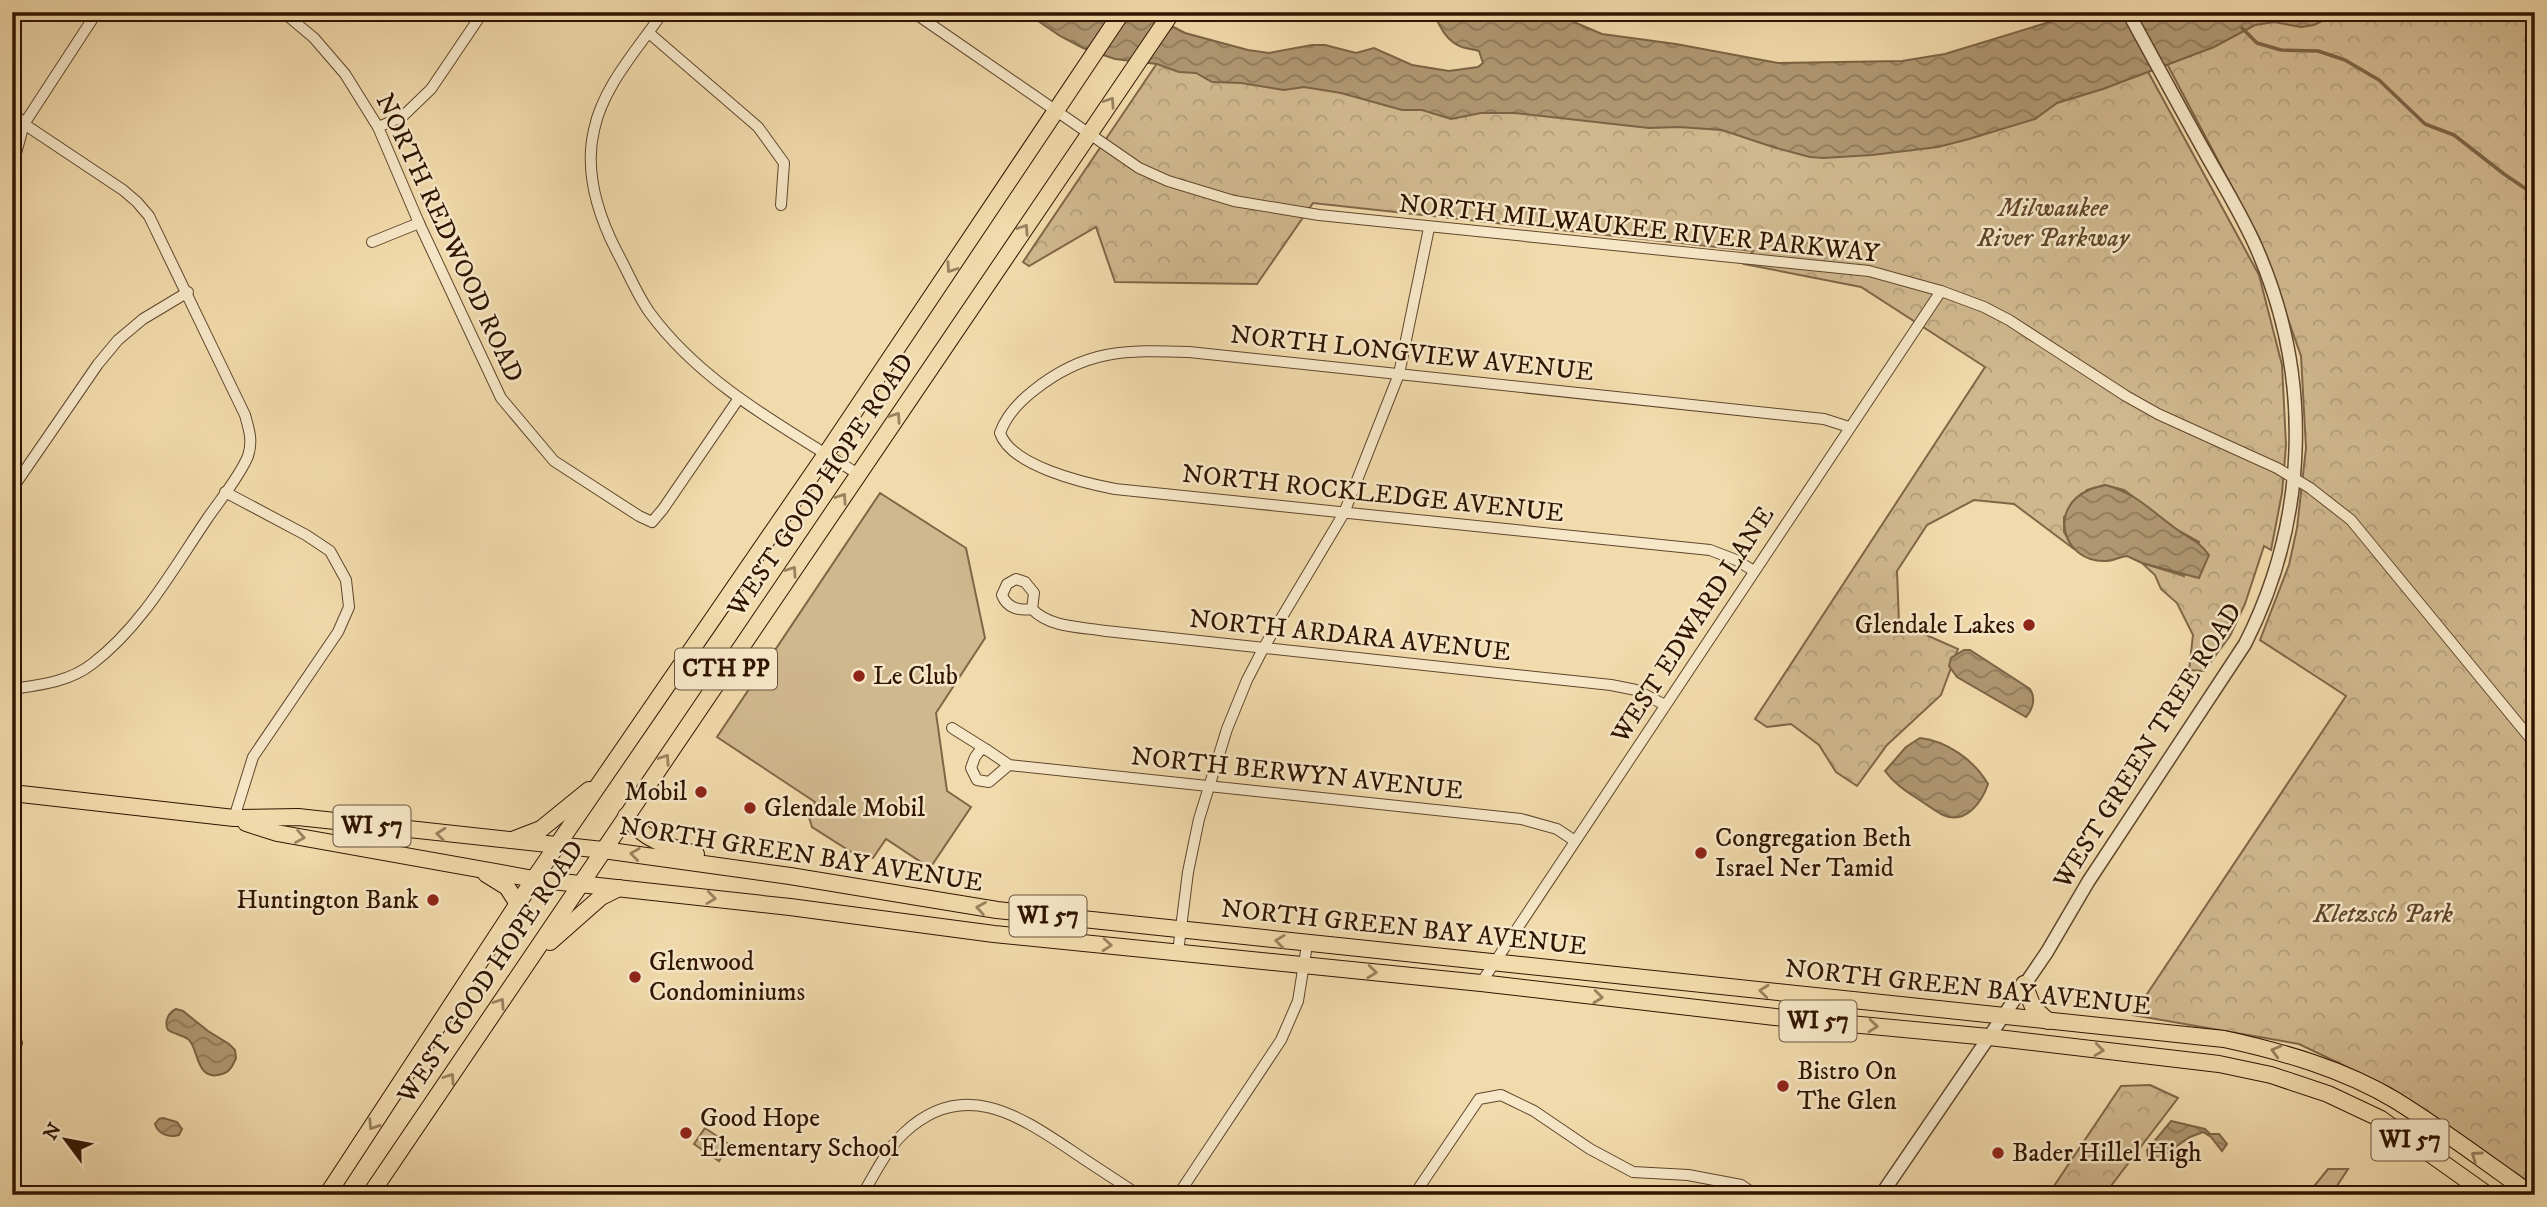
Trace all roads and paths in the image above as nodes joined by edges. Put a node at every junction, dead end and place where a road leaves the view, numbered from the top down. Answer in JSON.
{"nodes":[{"id":1,"x":97,"y":12,"type":"edge"},
{"id":2,"x":283,"y":12,"type":"edge"},
{"id":3,"x":483,"y":12,"type":"edge"},
{"id":4,"x":663,"y":12,"type":"edge"},
{"id":5,"x":913,"y":12,"type":"edge"},
{"id":6,"x":1122,"y":12,"type":"edge"},
{"id":7,"x":1172,"y":12,"type":"edge"},
{"id":8,"x":2128,"y":12,"type":"edge"},
{"id":9,"x":649,"y":33,"type":"junction"},
{"id":10,"x":1058,"y":110,"type":"junction"},
{"id":11,"x":12,"y":111,"type":"edge"},
{"id":12,"x":24,"y":124,"type":"junction"},
{"id":13,"x":378,"y":127,"type":"junction"},
{"id":14,"x":1089,"y":134,"type":"junction"},
{"id":15,"x":12,"y":168,"type":"edge"},
{"id":16,"x":780,"y":205,"type":"dead end"},
{"id":17,"x":419,"y":223,"type":"junction"},
{"id":18,"x":1429,"y":228,"type":"junction"},
{"id":19,"x":372,"y":243,"type":"dead end"},
{"id":20,"x":1941,"y":290,"type":"junction"},
{"id":21,"x":188,"y":292,"type":"junction"},
{"id":22,"x":1399,"y":374,"type":"junction"},
{"id":23,"x":739,"y":398,"type":"junction"},
{"id":24,"x":1849,"y":427,"type":"junction"},
{"id":25,"x":1000,"y":433,"type":"joint"},
{"id":26,"x":826,"y":454,"type":"junction"},
{"id":27,"x":858,"y":474,"type":"junction"},
{"id":28,"x":2294,"y":477,"type":"junction"},
{"id":29,"x":12,"y":489,"type":"edge"},
{"id":30,"x":225,"y":492,"type":"junction"},
{"id":31,"x":1344,"y":513,"type":"junction"},
{"id":32,"x":1754,"y":570,"type":"junction"},
{"id":33,"x":1032,"y":609,"type":"dead end"},
{"id":34,"x":1264,"y":647,"type":"junction"},
{"id":35,"x":12,"y":689,"type":"edge"},
{"id":36,"x":1665,"y":705,"type":"junction"},
{"id":37,"x":952,"y":728,"type":"dead end"},
{"id":38,"x":2535,"y":744,"type":"edge"},
{"id":39,"x":988,"y":750,"type":"junction"},
{"id":40,"x":1009,"y":765,"type":"junction"},
{"id":41,"x":603,"y":779,"type":"junction"},
{"id":42,"x":1208,"y":786,"type":"junction"},
{"id":43,"x":12,"y":793,"type":"edge"},
{"id":44,"x":626,"y":816,"type":"junction"},
{"id":45,"x":234,"y":818,"type":"junction"},
{"id":46,"x":509,"y":841,"type":"junction"},
{"id":47,"x":1575,"y":841,"type":"junction"},
{"id":48,"x":557,"y":845,"type":"junction"},
{"id":49,"x":603,"y":850,"type":"junction"},
{"id":50,"x":475,"y":868,"type":"junction"},
{"id":51,"x":759,"y":871,"type":"junction"},
{"id":52,"x":534,"y":879,"type":"junction"},
{"id":53,"x":582,"y":883,"type":"junction"},
{"id":54,"x":619,"y":888,"type":"junction"},
{"id":55,"x":518,"y":904,"type":"junction"},
{"id":56,"x":1180,"y":930,"type":"junction"},
{"id":57,"x":1307,"y":945,"type":"junction"},
{"id":58,"x":1178,"y":952,"type":"junction"},
{"id":59,"x":528,"y":962,"type":"junction"},
{"id":60,"x":1494,"y":962,"type":"junction"},
{"id":61,"x":1304,"y":965,"type":"junction"},
{"id":62,"x":1480,"y":983,"type":"junction"},
{"id":63,"x":2024,"y":984,"type":"junction"},
{"id":64,"x":2003,"y":1015,"type":"junction"},
{"id":65,"x":2048,"y":1021,"type":"junction"},
{"id":66,"x":12,"y":1033,"type":"edge"},
{"id":67,"x":1989,"y":1037,"type":"junction"},
{"id":68,"x":12,"y":1056,"type":"edge"},
{"id":69,"x":327,"y":1195,"type":"edge"},
{"id":70,"x":370,"y":1195,"type":"edge"},
{"id":71,"x":862,"y":1195,"type":"edge"},
{"id":72,"x":1139,"y":1195,"type":"edge"},
{"id":73,"x":1178,"y":1195,"type":"edge"},
{"id":74,"x":1414,"y":1195,"type":"edge"},
{"id":75,"x":1756,"y":1195,"type":"edge"},
{"id":76,"x":1881,"y":1195,"type":"edge"},
{"id":77,"x":2488,"y":1195,"type":"edge"},
{"id":78,"x":2532,"y":1195,"type":"edge"}],
"edges":[{"from":1,"to":12,"type":"street"},
{"from":2,"to":13,"type":"street","name":"NORTH REDWOOD ROAD"},
{"from":3,"to":13,"type":"street"},
{"from":4,"to":9,"type":"street"},
{"from":5,"to":10,"type":"street","name":"NORTH MILWAUKEE RIVER PARKWAY"},
{"from":6,"to":10,"type":"main road","name":"WEST GOOD HOPE ROAD"},
{"from":14,"to":7,"type":"main road","name":"WEST GOOD HOPE ROAD","one_way":true},
{"from":8,"to":28,"type":"street","name":"WEST GREEN TREE ROAD"},
{"from":9,"to":16,"type":"street"},
{"from":9,"to":23,"type":"street"},
{"from":10,"to":14,"type":"street","name":"NORTH MILWAUKEE RIVER PARKWAY"},
{"from":10,"to":26,"type":"main road","name":"WEST GOOD HOPE ROAD","number":"CTH PP","one_way":true},
{"from":11,"to":12,"type":"street"},
{"from":12,"to":15,"type":"street"},
{"from":12,"to":21,"type":"street"},
{"from":13,"to":17,"type":"street","name":"NORTH REDWOOD ROAD"},
{"from":14,"to":18,"type":"street","name":"NORTH MILWAUKEE RIVER PARKWAY"},
{"from":27,"to":14,"type":"main road","name":"WEST GOOD HOPE ROAD","number":"CTH PP","one_way":true},
{"from":17,"to":19,"type":"street"},
{"from":17,"to":23,"type":"street","name":"NORTH REDWOOD ROAD"},
{"from":18,"to":20,"type":"street","name":"NORTH MILWAUKEE RIVER PARKWAY"},
{"from":18,"to":22,"type":"street"},
{"from":20,"to":24,"type":"street","name":"WEST EDWARD LANE"},
{"from":20,"to":28,"type":"street","name":"NORTH MILWAUKEE RIVER PARKWAY"},
{"from":21,"to":29,"type":"street"},
{"from":21,"to":30,"type":"street"},
{"from":22,"to":24,"type":"street","name":"NORTH LONGVIEW AVENUE"},
{"from":22,"to":25,"type":"street","name":"NORTH LONGVIEW AVENUE"},
{"from":22,"to":31,"type":"street"},
{"from":23,"to":26,"type":"street"},
{"from":24,"to":32,"type":"street","name":"WEST EDWARD LANE"},
{"from":25,"to":31,"type":"street","name":"NORTH ROCKLEDGE AVENUE"},
{"from":26,"to":27,"type":"street"},
{"from":26,"to":41,"type":"main road","name":"WEST GOOD HOPE ROAD","number":"CTH PP"},
{"from":44,"to":27,"type":"main road","name":"WEST GOOD HOPE ROAD","number":"CTH PP","one_way":true},
{"from":28,"to":38,"type":"street","name":"NORTH MILWAUKEE RIVER PARKWAY"},
{"from":28,"to":63,"type":"street","name":"WEST GREEN TREE ROAD"},
{"from":30,"to":35,"type":"street"},
{"from":30,"to":45,"type":"street"},
{"from":31,"to":32,"type":"street","name":"NORTH ROCKLEDGE AVENUE"},
{"from":31,"to":34,"type":"street"},
{"from":32,"to":36,"type":"street","name":"WEST EDWARD LANE"},
{"from":33,"to":34,"type":"street","name":"NORTH ARDARA AVENUE"},
{"from":34,"to":36,"type":"street","name":"NORTH ARDARA AVENUE"},
{"from":34,"to":42,"type":"street"},
{"from":36,"to":47,"type":"street","name":"WEST EDWARD LANE"},
{"from":37,"to":39,"type":"street","name":"NORTH BERWYN AVENUE"},
{"from":39,"to":40,"type":"street","name":"NORTH BERWYN AVENUE"},
{"from":39,"to":40,"type":"street"},
{"from":40,"to":42,"type":"street","name":"NORTH BERWYN AVENUE"},
{"from":41,"to":46,"type":"main road"},
{"from":41,"to":48,"type":"main road","name":"WEST GOOD HOPE ROAD","number":"CTH PP"},
{"from":42,"to":47,"type":"street","name":"NORTH BERWYN AVENUE"},
{"from":42,"to":56,"type":"street"},
{"from":43,"to":45,"type":"main road","name":"NORTH GREEN BAY AVENUE","number":"WI 57"},
{"from":44,"to":49,"type":"main road","name":"WEST GOOD HOPE ROAD","number":"CTH PP"},
{"from":44,"to":51,"type":"main road"},
{"from":46,"to":45,"type":"main road","name":"NORTH GREEN BAY AVENUE","number":"WI 57","one_way":true},
{"from":45,"to":50,"type":"main road","name":"NORTH GREEN BAY AVENUE","number":"WI 57","one_way":true},
{"from":46,"to":48,"type":"main road","name":"NORTH GREEN BAY AVENUE","number":"WI 57"},
{"from":47,"to":60,"type":"street","name":"WEST EDWARD LANE"},
{"from":48,"to":49,"type":"main road","name":"NORTH GREEN BAY AVENUE","number":"WI 57"},
{"from":48,"to":52,"type":"main road","name":"WEST GOOD HOPE ROAD","number":"CTH PP"},
{"from":51,"to":49,"type":"main road","name":"NORTH GREEN BAY AVENUE","number":"WI 57","one_way":true},
{"from":49,"to":53,"type":"main road","name":"WEST GOOD HOPE ROAD","number":"CTH PP"},
{"from":50,"to":52,"type":"main road","name":"NORTH GREEN BAY AVENUE","number":"WI 57"},
{"from":50,"to":55,"type":"main road"},
{"from":56,"to":51,"type":"main road","name":"NORTH GREEN BAY AVENUE","number":"WI 57","one_way":true},
{"from":52,"to":53,"type":"main road","name":"NORTH GREEN BAY AVENUE","number":"WI 57"},
{"from":52,"to":55,"type":"main road","name":"WEST GOOD HOPE ROAD","number":"CTH PP"},
{"from":53,"to":54,"type":"main road","name":"NORTH GREEN BAY AVENUE","number":"WI 57"},
{"from":53,"to":59,"type":"main road","name":"WEST GOOD HOPE ROAD","number":"CTH PP"},
{"from":54,"to":58,"type":"main road","name":"NORTH GREEN BAY AVENUE","number":"WI 57","one_way":true},
{"from":54,"to":59,"type":"main road"},
{"from":55,"to":69,"type":"main road","name":"WEST GOOD HOPE ROAD","number":"CTH PP","one_way":true},
{"from":57,"to":56,"type":"main road","name":"NORTH GREEN BAY AVENUE","number":"WI 57","one_way":true},
{"from":56,"to":58,"type":"street"},
{"from":57,"to":60,"type":"main road","name":"NORTH GREEN BAY AVENUE","number":"WI 57"},
{"from":57,"to":61,"type":"street"},
{"from":58,"to":61,"type":"main road","name":"NORTH GREEN BAY AVENUE","number":"WI 57"},
{"from":70,"to":59,"type":"main road","name":"WEST GOOD HOPE ROAD","number":"CTH PP","one_way":true},
{"from":60,"to":62,"type":"street","name":"WEST EDWARD LANE"},
{"from":64,"to":60,"type":"main road","name":"NORTH GREEN BAY AVENUE","number":"WI 57","one_way":true},
{"from":61,"to":62,"type":"main road","name":"NORTH GREEN BAY AVENUE","number":"WI 57","one_way":true},
{"from":61,"to":73,"type":"street"},
{"from":62,"to":67,"type":"main road","name":"NORTH GREEN BAY AVENUE","number":"WI 57","one_way":true},
{"from":63,"to":64,"type":"street","name":"WEST GREEN TREE ROAD"},
{"from":63,"to":65,"type":"main road"},
{"from":64,"to":65,"type":"main road","name":"NORTH GREEN BAY AVENUE","number":"WI 57"},
{"from":64,"to":67,"type":"street","name":"WEST GREEN TREE ROAD"},
{"from":78,"to":65,"type":"main road","name":"NORTH GREEN BAY AVENUE","number":"WI 57","one_way":true},
{"from":66,"to":68,"type":"street"},
{"from":67,"to":76,"type":"street","name":"WEST GREEN TREE ROAD"},
{"from":67,"to":77,"type":"main road","name":"NORTH GREEN BAY AVENUE","number":"WI 57","one_way":true},
{"from":71,"to":72,"type":"street"},
{"from":74,"to":75,"type":"street"}]}
